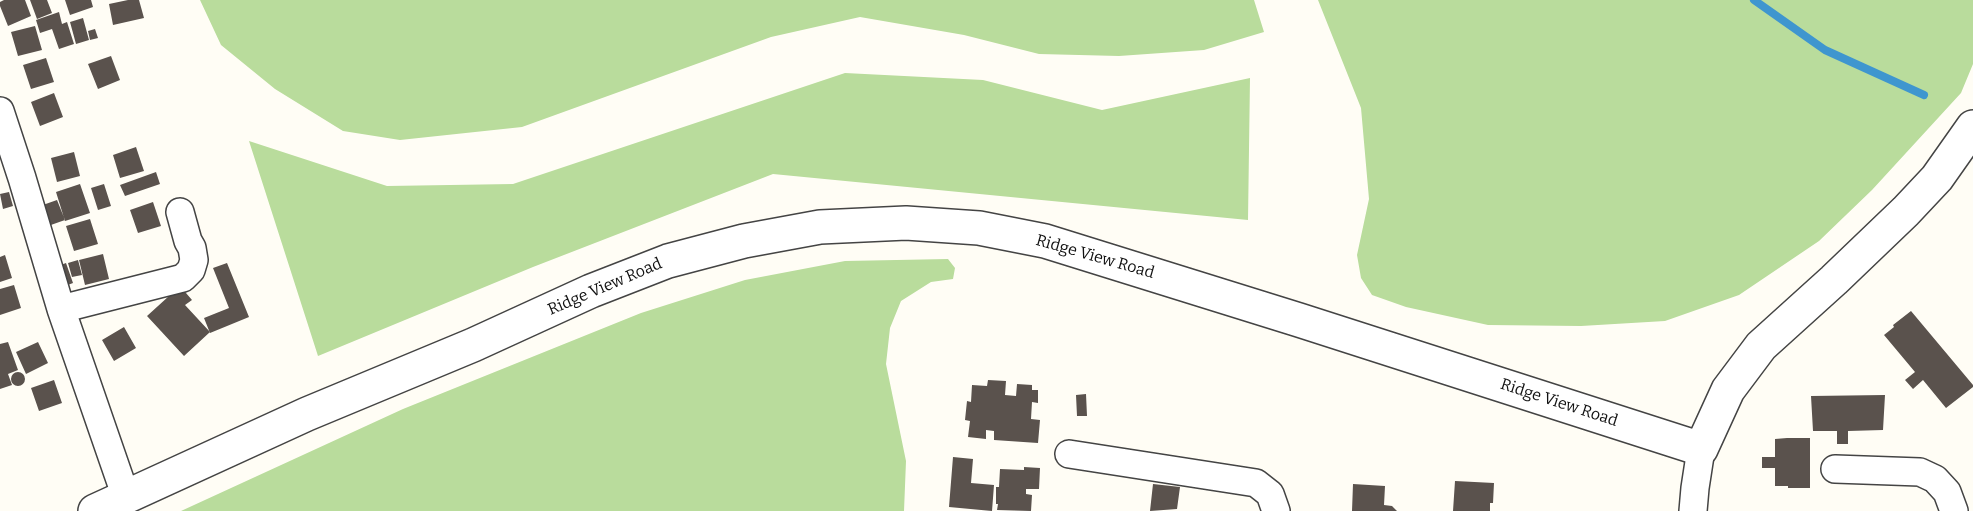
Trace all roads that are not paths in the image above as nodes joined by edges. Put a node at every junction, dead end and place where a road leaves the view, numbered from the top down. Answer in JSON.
{"nodes":[{"id":1,"x":0,"y":111,"type":"edge"},
{"id":2,"x":1973,"y":127,"type":"edge"},
{"id":3,"x":6,"y":147,"type":"edge"},
{"id":4,"x":180,"y":212,"type":"dead end"},
{"id":5,"x":61,"y":309,"type":"junction"},
{"id":6,"x":1701,"y":449,"type":"junction"},
{"id":7,"x":1070,"y":454,"type":"dead end"},
{"id":8,"x":1835,"y":469,"type":"dead end"},
{"id":9,"x":126,"y":497,"type":"junction"},
{"id":10,"x":95,"y":511,"type":"edge"},
{"id":11,"x":1276,"y":511,"type":"edge"},
{"id":12,"x":1694,"y":511,"type":"edge"},
{"id":13,"x":1954,"y":511,"type":"edge"}],
"edges":[{"from":1,"to":3,"type":"street"},
{"from":2,"to":6,"type":"street"},
{"from":3,"to":5,"type":"street"},
{"from":4,"to":5,"type":"street"},
{"from":5,"to":9,"type":"street"},
{"from":6,"to":9,"type":"street","name":"Ridge View Road"},
{"from":6,"to":12,"type":"street"},
{"from":7,"to":11,"type":"street"},
{"from":8,"to":13,"type":"street"},
{"from":9,"to":10,"type":"street","name":"Ridge View Road"}]}
